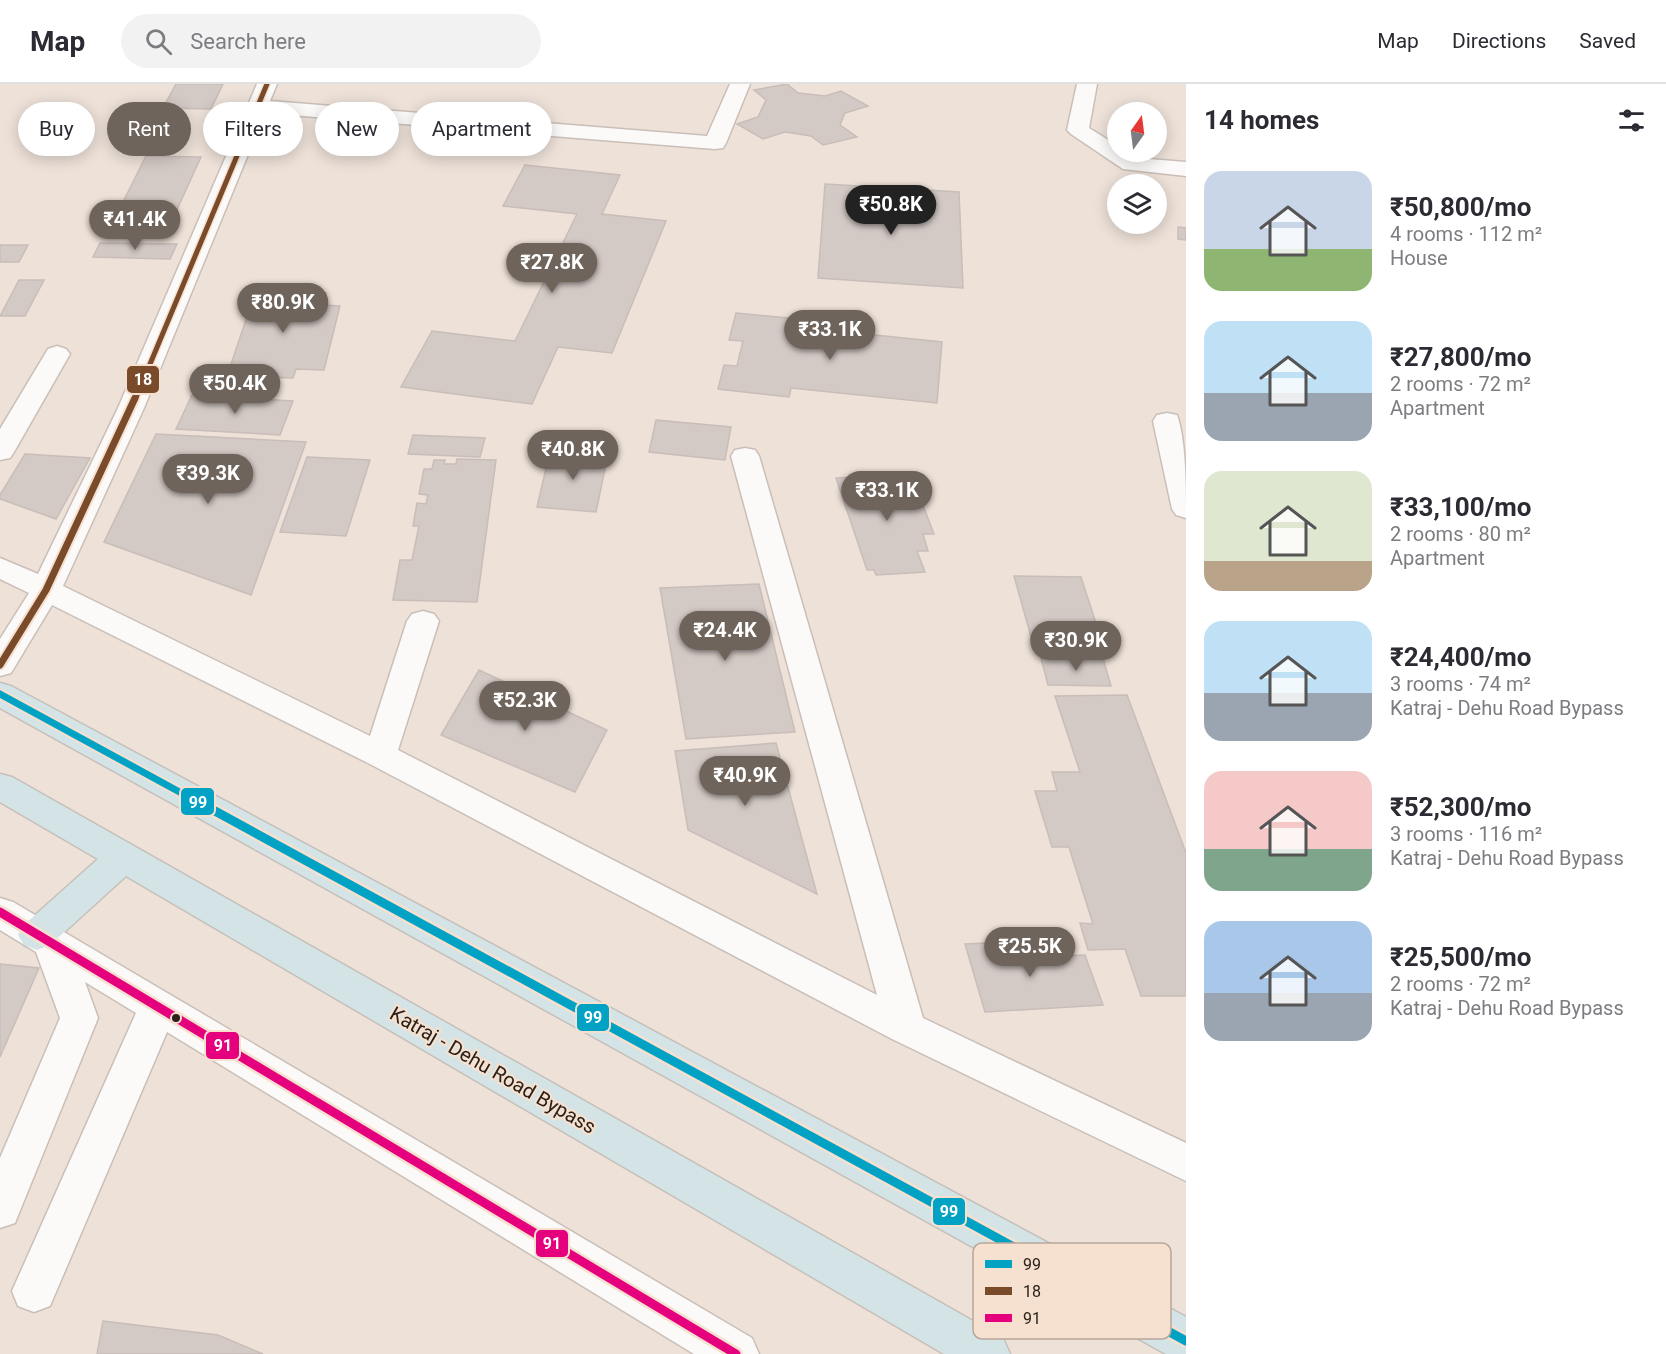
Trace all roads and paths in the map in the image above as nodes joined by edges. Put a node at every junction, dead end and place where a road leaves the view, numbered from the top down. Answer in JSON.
{"nodes":[{"id":1,"x":740,"y":84,"type":"edge"},
{"id":2,"x":1086,"y":84,"type":"edge"},
{"id":3,"x":262,"y":95,"type":"edge"},
{"id":4,"x":1186,"y":169,"type":"edge"},
{"id":5,"x":57,"y":354,"type":"dead end"},
{"id":6,"x":1167,"y":421,"type":"dead end"},
{"id":7,"x":0,"y":452,"type":"edge"},
{"id":8,"x":745,"y":456,"type":"dead end"},
{"id":9,"x":1186,"y":509,"type":"edge"},
{"id":10,"x":0,"y":567,"type":"edge"},
{"id":11,"x":46,"y":590,"type":"junction"},
{"id":12,"x":423,"y":621,"type":"dead end"},
{"id":13,"x":0,"y":665,"type":"edge"},
{"id":14,"x":0,"y":694,"type":"edge"},
{"id":15,"x":380,"y":755,"type":"junction"},
{"id":16,"x":0,"y":786,"type":"edge"},
{"id":17,"x":124,"y":857,"type":"junction"},
{"id":18,"x":0,"y":912,"type":"edge"},
{"id":19,"x":45,"y":940,"type":"junction"},
{"id":20,"x":158,"y":1008,"type":"junction"},
{"id":21,"x":906,"y":1028,"type":"junction"},
{"id":22,"x":1186,"y":1163,"type":"edge"},
{"id":23,"x":0,"y":1209,"type":"edge"},
{"id":24,"x":1006,"y":1243,"type":"edge"},
{"id":25,"x":34,"y":1291,"type":"dead end"},
{"id":26,"x":1171,"y":1333,"type":"edge"},
{"id":27,"x":1186,"y":1341,"type":"edge"},
{"id":28,"x":736,"y":1354,"type":"edge"},
{"id":29,"x":987,"y":1354,"type":"edge"}],
"edges":[{"from":1,"to":3,"type":"street"},
{"from":2,"to":4,"type":"street"},
{"from":3,"to":11,"type":"street"},
{"from":5,"to":7,"type":"street"},
{"from":6,"to":9,"type":"street"},
{"from":8,"to":21,"type":"street"},
{"from":10,"to":11,"type":"street"},
{"from":11,"to":13,"type":"street"},
{"from":11,"to":15,"type":"street"},
{"from":12,"to":15,"type":"street"},
{"from":14,"to":24,"type":"highway"},
{"from":15,"to":21,"type":"street"},
{"from":16,"to":17,"type":"highway","name":"Katraj - Dehu Road Bypass"},
{"from":17,"to":19,"type":"highway"},
{"from":17,"to":29,"type":"highway","name":"Katraj - Dehu Road Bypass"},
{"from":18,"to":19,"type":"street"},
{"from":19,"to":20,"type":"street"},
{"from":19,"to":23,"type":"street"},
{"from":20,"to":25,"type":"street"},
{"from":20,"to":28,"type":"street"},
{"from":21,"to":22,"type":"street"},
{"from":26,"to":27,"type":"highway"}]}
